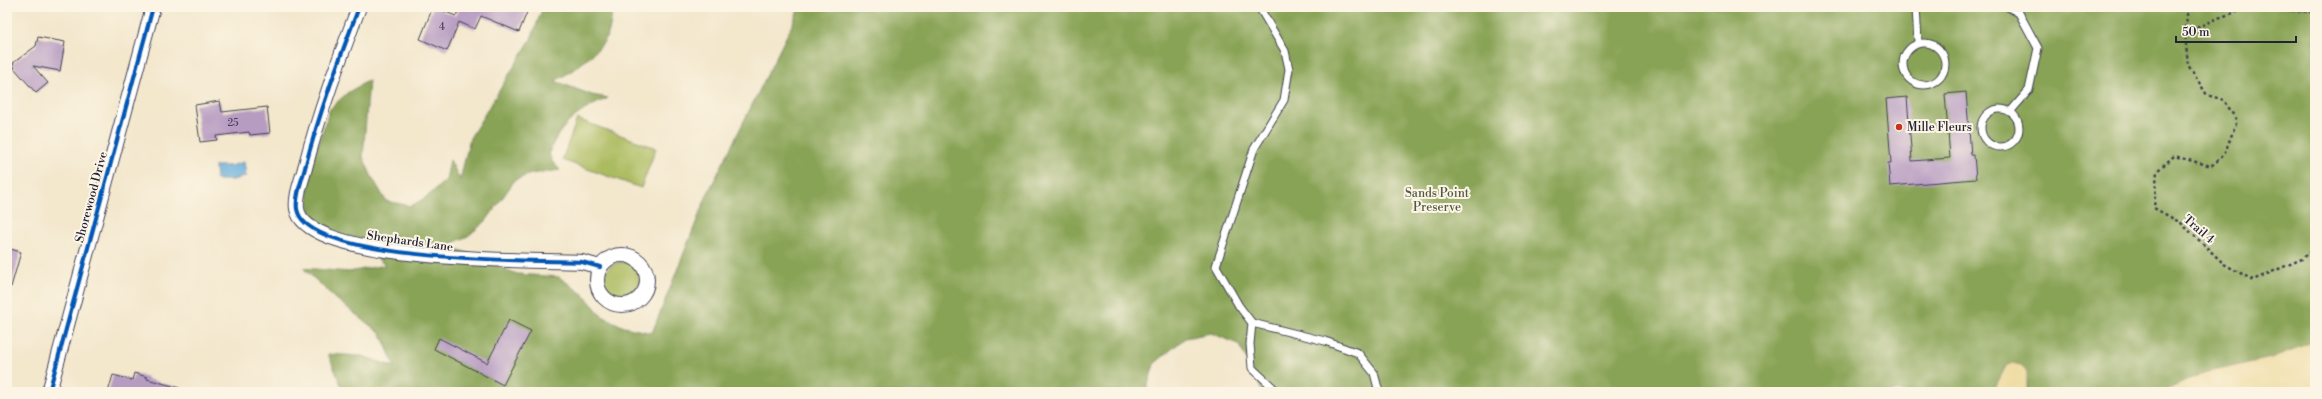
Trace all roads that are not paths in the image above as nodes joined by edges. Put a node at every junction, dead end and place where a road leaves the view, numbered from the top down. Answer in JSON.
{"nodes":[{"id":1,"x":153,"y":7,"type":"edge"},
{"id":2,"x":359,"y":7,"type":"edge"},
{"id":3,"x":1259,"y":7,"type":"edge"},
{"id":4,"x":1916,"y":7,"type":"edge"},
{"id":5,"x":2008,"y":7,"type":"edge"},
{"id":6,"x":1918,"y":44,"type":"junction"},
{"id":7,"x":2010,"y":112,"type":"junction"},
{"id":8,"x":600,"y":267,"type":"dead end"},
{"id":9,"x":1252,"y":323,"type":"junction"},
{"id":10,"x":49,"y":392,"type":"edge"},
{"id":11,"x":1278,"y":392,"type":"edge"},
{"id":12,"x":1379,"y":392,"type":"edge"}],
"edges":[{"from":1,"to":10,"type":"street","name":"Shorewood Drive"},
{"from":2,"to":8,"type":"street","name":"Shephards Lane"},
{"from":3,"to":9,"type":"lane"},
{"from":4,"to":6,"type":"lane"},
{"from":5,"to":7,"type":"lane"},
{"from":6,"to":6,"type":"lane"},
{"from":7,"to":7,"type":"lane"},
{"from":9,"to":11,"type":"lane"},
{"from":9,"to":12,"type":"lane"}]}
